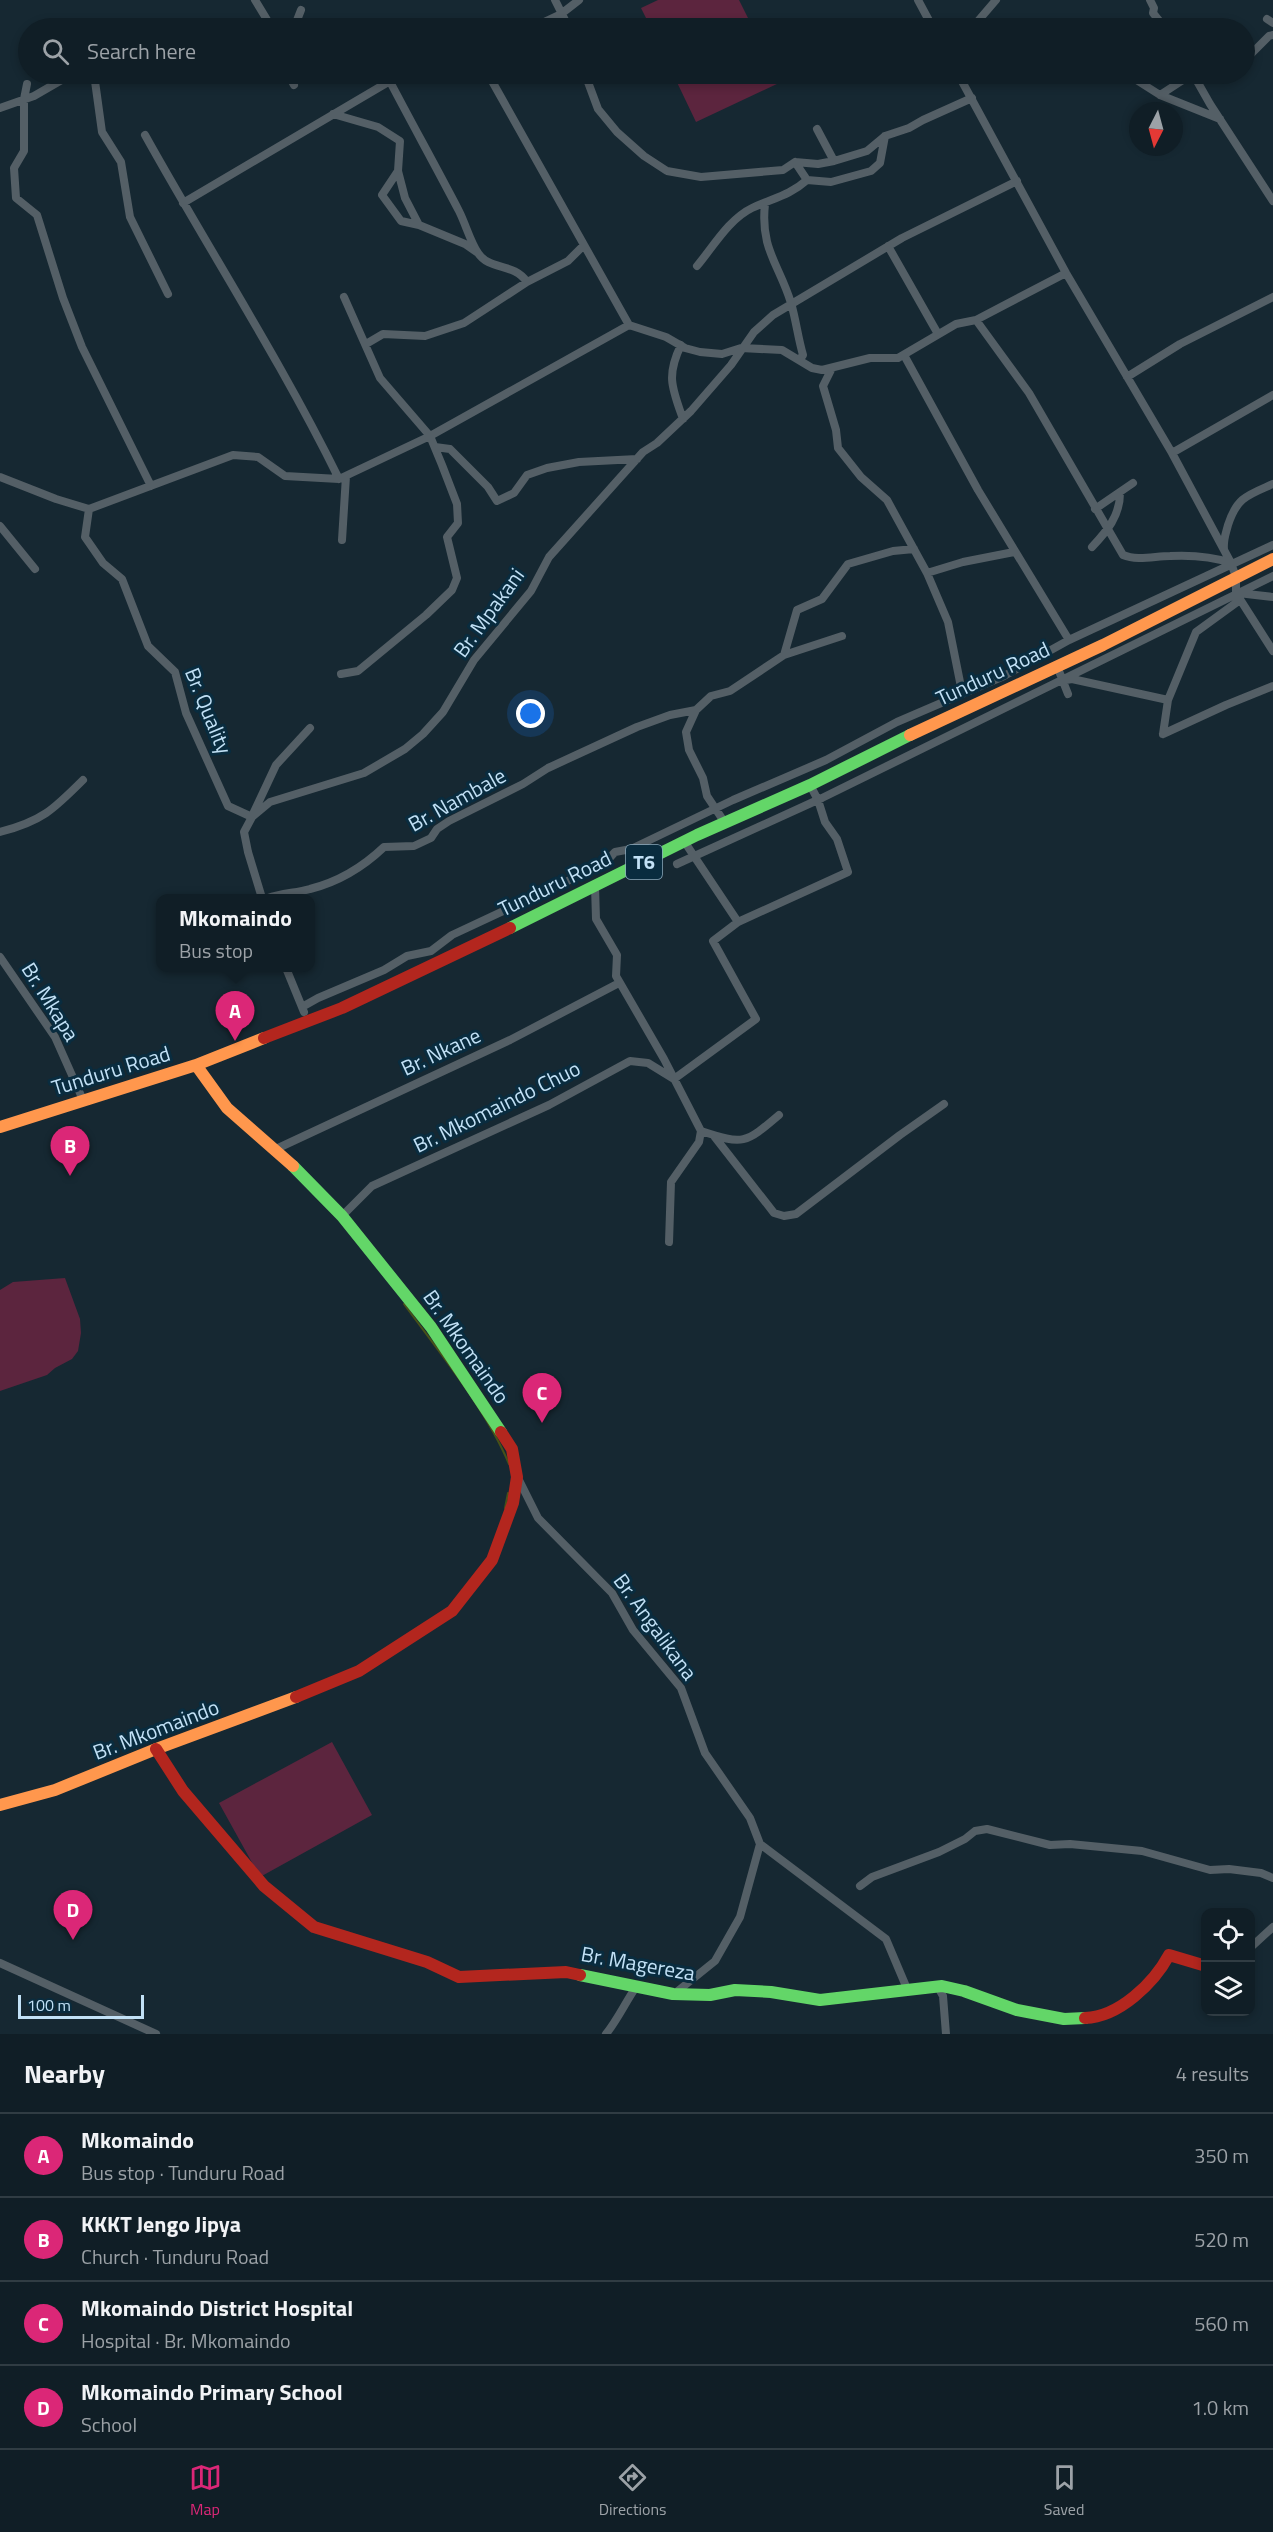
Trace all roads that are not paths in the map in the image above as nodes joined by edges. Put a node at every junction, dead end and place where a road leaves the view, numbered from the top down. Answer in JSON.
{"nodes":[{"id":1,"x":255,"y":0,"type":"edge"},
{"id":2,"x":555,"y":0,"type":"edge"},
{"id":3,"x":579,"y":0,"type":"edge"},
{"id":4,"x":918,"y":0,"type":"edge"},
{"id":5,"x":996,"y":0,"type":"edge"},
{"id":6,"x":1150,"y":0,"type":"edge"},
{"id":7,"x":301,"y":10,"type":"dead end"},
{"id":8,"x":561,"y":14,"type":"junction"},
{"id":9,"x":266,"y":18,"type":"edge"},
{"id":10,"x":298,"y":18,"type":"edge"},
{"id":11,"x":551,"y":18,"type":"edge"},
{"id":12,"x":563,"y":18,"type":"edge"},
{"id":13,"x":928,"y":18,"type":"edge"},
{"id":14,"x":981,"y":18,"type":"edge"},
{"id":15,"x":1156,"y":18,"type":"edge"},
{"id":16,"x":1273,"y":35,"type":"edge"},
{"id":17,"x":1255,"y":50,"type":"edge"},
{"id":18,"x":27,"y":84,"type":"dead end"},
{"id":19,"x":53,"y":84,"type":"edge"},
{"id":20,"x":95,"y":84,"type":"edge"},
{"id":21,"x":378,"y":84,"type":"edge"},
{"id":22,"x":392,"y":84,"type":"edge"},
{"id":23,"x":494,"y":84,"type":"edge"},
{"id":24,"x":589,"y":84,"type":"edge"},
{"id":25,"x":964,"y":84,"type":"edge"},
{"id":26,"x":1143,"y":84,"type":"edge"},
{"id":27,"x":1176,"y":84,"type":"edge"},
{"id":28,"x":1201,"y":84,"type":"edge"},
{"id":29,"x":1160,"y":95,"type":"junction"},
{"id":30,"x":972,"y":98,"type":"junction"},
{"id":31,"x":24,"y":99,"type":"junction"},
{"id":32,"x":0,"y":108,"type":"edge"},
{"id":33,"x":333,"y":114,"type":"junction"},
{"id":34,"x":1220,"y":119,"type":"junction"},
{"id":35,"x":817,"y":129,"type":"dead end"},
{"id":36,"x":145,"y":135,"type":"dead end"},
{"id":37,"x":885,"y":136,"type":"junction"},
{"id":38,"x":834,"y":161,"type":"junction"},
{"id":39,"x":795,"y":162,"type":"junction"},
{"id":40,"x":398,"y":171,"type":"junction"},
{"id":41,"x":807,"y":180,"type":"junction"},
{"id":42,"x":1017,"y":181,"type":"junction"},
{"id":43,"x":1273,"y":201,"type":"edge"},
{"id":44,"x":183,"y":203,"type":"junction"},
{"id":45,"x":765,"y":204,"type":"junction"},
{"id":46,"x":419,"y":225,"type":"junction"},
{"id":47,"x":584,"y":245,"type":"junction"},
{"id":48,"x":888,"y":246,"type":"junction"},
{"id":49,"x":478,"y":253,"type":"junction"},
{"id":50,"x":697,"y":266,"type":"dead end"},
{"id":51,"x":1066,"y":273,"type":"junction"},
{"id":52,"x":527,"y":282,"type":"junction"},
{"id":53,"x":168,"y":294,"type":"dead end"},
{"id":54,"x":344,"y":297,"type":"dead end"},
{"id":55,"x":1273,"y":297,"type":"edge"},
{"id":56,"x":791,"y":303,"type":"junction"},
{"id":57,"x":976,"y":320,"type":"junction"},
{"id":58,"x":629,"y":325,"type":"junction"},
{"id":59,"x":938,"y":334,"type":"junction"},
{"id":60,"x":366,"y":344,"type":"junction"},
{"id":61,"x":681,"y":345,"type":"junction"},
{"id":62,"x":741,"y":348,"type":"junction"},
{"id":63,"x":904,"y":355,"type":"junction"},
{"id":64,"x":800,"y":360,"type":"junction"},
{"id":65,"x":812,"y":368,"type":"junction"},
{"id":66,"x":832,"y":368,"type":"junction"},
{"id":67,"x":1126,"y":376,"type":"junction"},
{"id":68,"x":823,"y":386,"type":"junction"},
{"id":69,"x":1273,"y":395,"type":"edge"},
{"id":70,"x":683,"y":419,"type":"junction"},
{"id":71,"x":430,"y":436,"type":"junction"},
{"id":72,"x":435,"y":447,"type":"junction"},
{"id":73,"x":1172,"y":453,"type":"junction"},
{"id":74,"x":637,"y":459,"type":"junction"},
{"id":75,"x":0,"y":477,"type":"edge"},
{"id":76,"x":342,"y":477,"type":"junction"},
{"id":77,"x":1133,"y":483,"type":"dead end"},
{"id":78,"x":1273,"y":484,"type":"edge"},
{"id":79,"x":151,"y":486,"type":"junction"},
{"id":80,"x":1120,"y":494,"type":"junction"},
{"id":81,"x":89,"y":509,"type":"junction"},
{"id":82,"x":1095,"y":509,"type":"junction"},
{"id":83,"x":0,"y":526,"type":"edge"},
{"id":84,"x":1108,"y":529,"type":"junction"},
{"id":85,"x":342,"y":540,"type":"dead end"},
{"id":86,"x":1273,"y":545,"type":"edge"},
{"id":87,"x":1092,"y":547,"type":"dead end"},
{"id":88,"x":914,"y":549,"type":"junction"},
{"id":89,"x":1224,"y":549,"type":"junction"},
{"id":90,"x":1014,"y":552,"type":"junction"},
{"id":91,"x":1273,"y":559,"type":"edge"},
{"id":92,"x":1231,"y":563,"type":"junction"},
{"id":93,"x":35,"y":569,"type":"dead end"},
{"id":94,"x":927,"y":573,"type":"junction"},
{"id":95,"x":1273,"y":576,"type":"edge"},
{"id":96,"x":1236,"y":577,"type":"junction"},
{"id":97,"x":1238,"y":597,"type":"junction"},
{"id":98,"x":1273,"y":597,"type":"edge"},
{"id":99,"x":842,"y":636,"type":"dead end"},
{"id":100,"x":1069,"y":640,"type":"junction"},
{"id":101,"x":1273,"y":651,"type":"edge"},
{"id":102,"x":784,"y":655,"type":"junction"},
{"id":103,"x":1057,"y":666,"type":"junction"},
{"id":104,"x":341,"y":674,"type":"dead end"},
{"id":105,"x":1062,"y":680,"type":"junction"},
{"id":106,"x":1273,"y":686,"type":"edge"},
{"id":107,"x":962,"y":692,"type":"junction"},
{"id":108,"x":1068,"y":694,"type":"dead end"},
{"id":109,"x":1168,"y":700,"type":"junction"},
{"id":110,"x":696,"y":710,"type":"junction"},
{"id":111,"x":310,"y":729,"type":"dead end"},
{"id":112,"x":83,"y":780,"type":"dead end"},
{"id":113,"x":810,"y":785,"type":"junction"},
{"id":114,"x":818,"y":800,"type":"junction"},
{"id":115,"x":716,"y":809,"type":"junction"},
{"id":116,"x":252,"y":817,"type":"junction"},
{"id":117,"x":725,"y":823,"type":"junction"},
{"id":118,"x":0,"y":832,"type":"edge"},
{"id":119,"x":684,"y":841,"type":"junction"},
{"id":120,"x":694,"y":855,"type":"junction"},
{"id":121,"x":677,"y":864,"type":"dead end"},
{"id":122,"x":595,"y":885,"type":"junction"},
{"id":123,"x":261,"y":894,"type":"edge"},
{"id":124,"x":288,"y":894,"type":"edge"},
{"id":125,"x":738,"y":922,"type":"junction"},
{"id":126,"x":0,"y":957,"type":"edge"},
{"id":127,"x":288,"y":972,"type":"edge"},
{"id":128,"x":620,"y":982,"type":"junction"},
{"id":129,"x":302,"y":1007,"type":"junction"},
{"id":130,"x":308,"y":1021,"type":"junction"},
{"id":131,"x":196,"y":1065,"type":"junction"},
{"id":132,"x":675,"y":1079,"type":"junction"},
{"id":133,"x":83,"y":1100,"type":"junction"},
{"id":134,"x":944,"y":1104,"type":"dead end"},
{"id":135,"x":779,"y":1115,"type":"dead end"},
{"id":136,"x":0,"y":1127,"type":"edge"},
{"id":137,"x":701,"y":1131,"type":"junction"},
{"id":138,"x":714,"y":1136,"type":"junction"},
{"id":139,"x":276,"y":1149,"type":"junction"},
{"id":140,"x":342,"y":1216,"type":"junction"},
{"id":141,"x":669,"y":1242,"type":"dead end"},
{"id":142,"x":517,"y":1477,"type":"junction"},
{"id":143,"x":156,"y":1749,"type":"junction"},
{"id":144,"x":0,"y":1805,"type":"edge"},
{"id":145,"x":760,"y":1844,"type":"junction"},
{"id":146,"x":1273,"y":1878,"type":"edge"},
{"id":147,"x":860,"y":1886,"type":"dead end"},
{"id":148,"x":1273,"y":1927,"type":"edge"},
{"id":149,"x":1255,"y":1944,"type":"edge"},
{"id":150,"x":0,"y":1963,"type":"edge"},
{"id":151,"x":1201,"y":1965,"type":"edge"},
{"id":152,"x":938,"y":1987,"type":"junction"},
{"id":153,"x":636,"y":1988,"type":"junction"},
{"id":154,"x":908,"y":1991,"type":"junction"},
{"id":155,"x":673,"y":1995,"type":"junction"},
{"id":156,"x":156,"y":2034,"type":"edge"},
{"id":157,"x":606,"y":2034,"type":"edge"},
{"id":158,"x":946,"y":2034,"type":"edge"}],
"edges":[{"from":1,"to":9,"type":"street"},
{"from":2,"to":8,"type":"street"},
{"from":3,"to":8,"type":"street"},
{"from":4,"to":13,"type":"street"},
{"from":5,"to":14,"type":"street"},
{"from":6,"to":15,"type":"street"},
{"from":7,"to":10,"type":"street"},
{"from":8,"to":11,"type":"street"},
{"from":8,"to":12,"type":"street"},
{"from":16,"to":17,"type":"street"},
{"from":18,"to":31,"type":"street"},
{"from":19,"to":31,"type":"street"},
{"from":20,"to":53,"type":"street"},
{"from":21,"to":33,"type":"street"},
{"from":22,"to":49,"type":"street"},
{"from":23,"to":47,"type":"street"},
{"from":24,"to":39,"type":"street"},
{"from":25,"to":30,"type":"street"},
{"from":26,"to":29,"type":"street"},
{"from":27,"to":29,"type":"street"},
{"from":28,"to":34,"type":"street"},
{"from":29,"to":34,"type":"street"},
{"from":30,"to":37,"type":"street"},
{"from":30,"to":42,"type":"street"},
{"from":31,"to":32,"type":"street"},
{"from":31,"to":79,"type":"street"},
{"from":33,"to":40,"type":"street"},
{"from":33,"to":44,"type":"street"},
{"from":34,"to":43,"type":"street"},
{"from":35,"to":38,"type":"street"},
{"from":36,"to":44,"type":"street"},
{"from":37,"to":38,"type":"street"},
{"from":37,"to":41,"type":"street"},
{"from":38,"to":39,"type":"street"},
{"from":39,"to":41,"type":"street"},
{"from":40,"to":46,"type":"street"},
{"from":40,"to":46,"type":"street"},
{"from":41,"to":45,"type":"street"},
{"from":42,"to":48,"type":"street","name":"Br. Mpakani"},
{"from":42,"to":51,"type":"street"},
{"from":44,"to":76,"type":"street"},
{"from":45,"to":50,"type":"street"},
{"from":45,"to":56,"type":"street"},
{"from":46,"to":49,"type":"street"},
{"from":47,"to":52,"type":"street"},
{"from":47,"to":58,"type":"street"},
{"from":48,"to":56,"type":"street","name":"Br. Mpakani"},
{"from":48,"to":59,"type":"street"},
{"from":49,"to":52,"type":"street"},
{"from":51,"to":57,"type":"street"},
{"from":51,"to":67,"type":"street"},
{"from":52,"to":60,"type":"street"},
{"from":54,"to":60,"type":"street"},
{"from":55,"to":67,"type":"street"},
{"from":56,"to":62,"type":"street","name":"Br. Mpakani"},
{"from":56,"to":64,"type":"street"},
{"from":57,"to":59,"type":"street"},
{"from":57,"to":82,"type":"street"},
{"from":58,"to":61,"type":"street"},
{"from":58,"to":71,"type":"street"},
{"from":59,"to":63,"type":"street"},
{"from":60,"to":71,"type":"street"},
{"from":61,"to":62,"type":"street"},
{"from":61,"to":70,"type":"street"},
{"from":62,"to":64,"type":"street"},
{"from":62,"to":70,"type":"street","name":"Br. Mpakani"},
{"from":63,"to":66,"type":"street"},
{"from":63,"to":90,"type":"street"},
{"from":64,"to":65,"type":"street"},
{"from":65,"to":66,"type":"street"},
{"from":65,"to":68,"type":"street"},
{"from":66,"to":68,"type":"street"},
{"from":67,"to":73,"type":"street"},
{"from":68,"to":88,"type":"street"},
{"from":69,"to":73,"type":"street"},
{"from":70,"to":74,"type":"street","name":"Br. Mpakani"},
{"from":71,"to":72,"type":"street"},
{"from":71,"to":76,"type":"street"},
{"from":72,"to":74,"type":"street"},
{"from":72,"to":104,"type":"street"},
{"from":73,"to":89,"type":"street"},
{"from":74,"to":116,"type":"street","name":"Br. Mpakani"},
{"from":75,"to":81,"type":"street"},
{"from":76,"to":79,"type":"street"},
{"from":76,"to":85,"type":"street"},
{"from":77,"to":80,"type":"street"},
{"from":78,"to":89,"type":"street"},
{"from":79,"to":81,"type":"street"},
{"from":80,"to":82,"type":"street"},
{"from":80,"to":84,"type":"street"},
{"from":81,"to":116,"type":"street","name":"Br. Quality"},
{"from":82,"to":84,"type":"street"},
{"from":83,"to":93,"type":"street"},
{"from":84,"to":87,"type":"street"},
{"from":84,"to":92,"type":"street"},
{"from":86,"to":92,"type":"street"},
{"from":88,"to":94,"type":"street"},
{"from":88,"to":102,"type":"street"},
{"from":89,"to":92,"type":"street"},
{"from":90,"to":94,"type":"street"},
{"from":90,"to":100,"type":"street"},
{"from":91,"to":96,"type":"main road","name":"Tunduru Road","number":"T6"},
{"from":92,"to":96,"type":"street"},
{"from":92,"to":100,"type":"street"},
{"from":94,"to":107,"type":"street"},
{"from":95,"to":97,"type":"street"},
{"from":96,"to":97,"type":"street"},
{"from":96,"to":103,"type":"main road","name":"Tunduru Road","number":"T6"},
{"from":97,"to":98,"type":"street"},
{"from":97,"to":101,"type":"street"},
{"from":97,"to":105,"type":"street"},
{"from":97,"to":109,"type":"street"},
{"from":99,"to":102,"type":"street"},
{"from":100,"to":107,"type":"street"},
{"from":102,"to":110,"type":"street"},
{"from":103,"to":105,"type":"street"},
{"from":103,"to":113,"type":"main road","name":"Tunduru Road","number":"T6"},
{"from":105,"to":108,"type":"street"},
{"from":105,"to":109,"type":"street"},
{"from":105,"to":114,"type":"street"},
{"from":106,"to":109,"type":"street"},
{"from":107,"to":115,"type":"street"},
{"from":110,"to":115,"type":"street"},
{"from":110,"to":124,"type":"street","name":"Br. Nambale"},
{"from":111,"to":116,"type":"street"},
{"from":112,"to":118,"type":"street"},
{"from":113,"to":114,"type":"street"},
{"from":113,"to":117,"type":"main road","name":"Tunduru Road","number":"T6"},
{"from":114,"to":120,"type":"street"},
{"from":114,"to":125,"type":"street"},
{"from":115,"to":117,"type":"street"},
{"from":115,"to":129,"type":"street"},
{"from":116,"to":123,"type":"street"},
{"from":117,"to":119,"type":"main road","name":"Tunduru Road","number":"T6"},
{"from":119,"to":120,"type":"street"},
{"from":119,"to":122,"type":"main road","name":"Tunduru Road","number":"T6"},
{"from":120,"to":121,"type":"street"},
{"from":120,"to":125,"type":"street"},
{"from":122,"to":128,"type":"street"},
{"from":122,"to":130,"type":"main road","name":"Tunduru Road","number":"T6"},
{"from":125,"to":132,"type":"street"},
{"from":126,"to":133,"type":"street","name":"Br. Mkapa"},
{"from":127,"to":129,"type":"street"},
{"from":128,"to":132,"type":"street"},
{"from":128,"to":139,"type":"street","name":"Br. Nkane"},
{"from":129,"to":130,"type":"street"},
{"from":130,"to":131,"type":"main road","name":"Tunduru Road","number":"T6"},
{"from":131,"to":133,"type":"main road","name":"Tunduru Road","number":"T6"},
{"from":131,"to":139,"type":"main road","name":"Br. Mkomaindo"},
{"from":132,"to":137,"type":"street"},
{"from":132,"to":140,"type":"street","name":"Br. Mkomaindo Chuo"},
{"from":133,"to":136,"type":"main road","name":"Tunduru Road","number":"T6"},
{"from":134,"to":138,"type":"street"},
{"from":135,"to":138,"type":"street"},
{"from":137,"to":138,"type":"street"},
{"from":137,"to":141,"type":"street"},
{"from":139,"to":140,"type":"main road","name":"Br. Mkomaindo"},
{"from":140,"to":142,"type":"main road","name":"Br. Mkomaindo"},
{"from":142,"to":143,"type":"main road","name":"Br. Mkomaindo"},
{"from":142,"to":145,"type":"street","name":"Br. Angalikana"},
{"from":143,"to":144,"type":"main road","name":"Br. Mkomaindo"},
{"from":143,"to":153,"type":"main road","name":"Br. Magereza"},
{"from":145,"to":154,"type":"street"},
{"from":145,"to":155,"type":"street"},
{"from":146,"to":147,"type":"street"},
{"from":148,"to":149,"type":"street"},
{"from":150,"to":156,"type":"street"},
{"from":151,"to":152,"type":"main road","name":"Br. Magereza"},
{"from":152,"to":154,"type":"main road","name":"Br. Magereza"},
{"from":152,"to":158,"type":"street"},
{"from":153,"to":155,"type":"main road","name":"Br. Magereza"},
{"from":153,"to":157,"type":"street"},
{"from":154,"to":155,"type":"main road","name":"Br. Magereza"}]}
